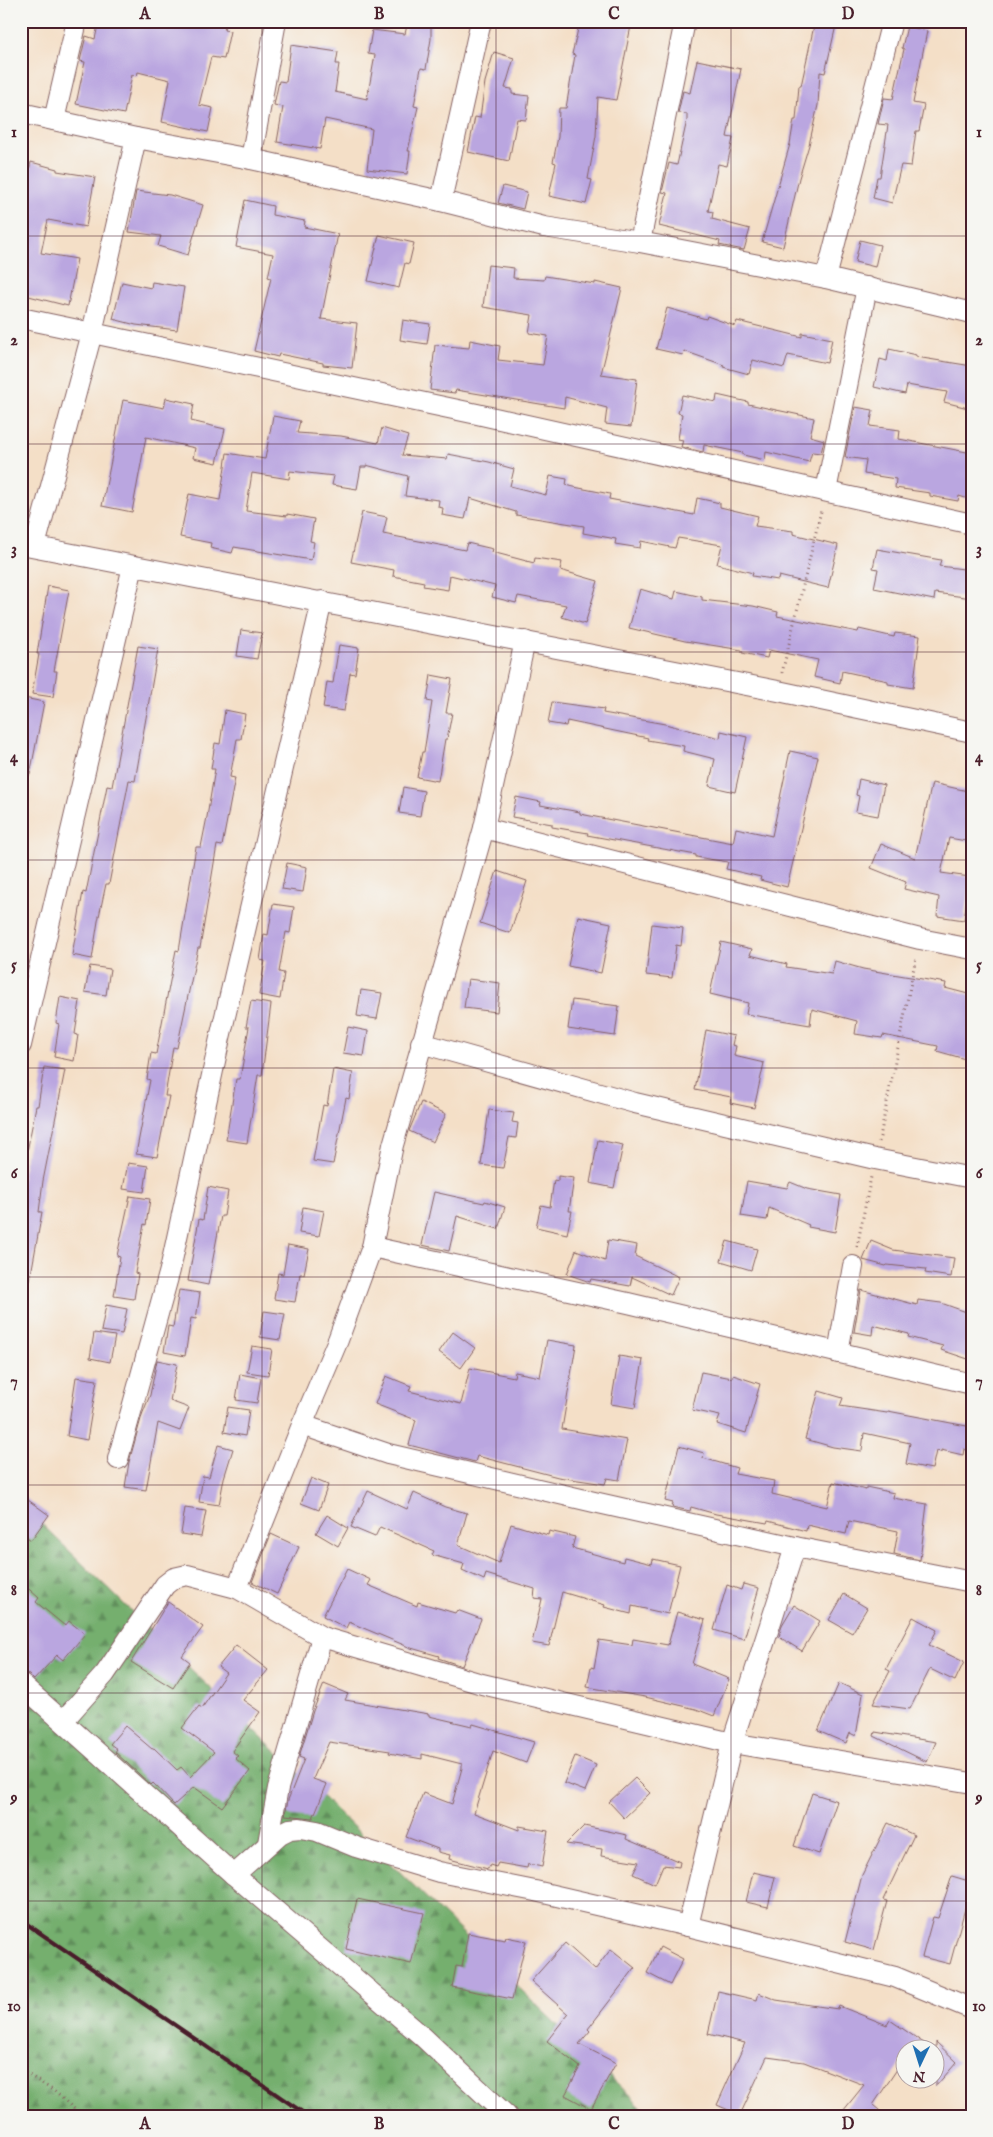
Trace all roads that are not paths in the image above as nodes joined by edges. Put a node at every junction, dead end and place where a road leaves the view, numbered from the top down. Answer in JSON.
{"nodes":[{"id":1,"x":77,"y":21,"type":"edge"},
{"id":2,"x":276,"y":21,"type":"edge"},
{"id":3,"x":481,"y":21,"type":"edge"},
{"id":4,"x":685,"y":21,"type":"edge"},
{"id":5,"x":892,"y":21,"type":"edge"},
{"id":6,"x":21,"y":113,"type":"edge"},
{"id":7,"x":54,"y":120,"type":"junction"},
{"id":8,"x":136,"y":138,"type":"junction"},
{"id":9,"x":251,"y":159,"type":"junction"},
{"id":10,"x":441,"y":201,"type":"junction"},
{"id":11,"x":640,"y":242,"type":"junction"},
{"id":12,"x":826,"y":278,"type":"junction"},
{"id":13,"x":867,"y":287,"type":"junction"},
{"id":14,"x":972,"y":313,"type":"edge"},
{"id":15,"x":21,"y":318,"type":"edge"},
{"id":16,"x":92,"y":333,"type":"junction"},
{"id":17,"x":826,"y":491,"type":"junction"},
{"id":18,"x":972,"y":524,"type":"edge"},
{"id":19,"x":28,"y":545,"type":"edge"},
{"id":20,"x":133,"y":566,"type":"junction"},
{"id":21,"x":322,"y":601,"type":"junction"},
{"id":22,"x":525,"y":642,"type":"junction"},
{"id":23,"x":972,"y":732,"type":"edge"},
{"id":24,"x":484,"y":828,"type":"junction"},
{"id":25,"x":972,"y":950,"type":"edge"},
{"id":26,"x":422,"y":1043,"type":"junction"},
{"id":27,"x":21,"y":1045,"type":"edge"},
{"id":28,"x":972,"y":1178,"type":"edge"},
{"id":29,"x":372,"y":1247,"type":"junction"},
{"id":30,"x":853,"y":1266,"type":"road end"},
{"id":31,"x":838,"y":1353,"type":"junction"},
{"id":32,"x":972,"y":1384,"type":"edge"},
{"id":33,"x":302,"y":1425,"type":"junction"},
{"id":34,"x":118,"y":1459,"type":"dead end"},
{"id":35,"x":796,"y":1547,"type":"junction"},
{"id":36,"x":972,"y":1582,"type":"edge"},
{"id":37,"x":237,"y":1588,"type":"junction"},
{"id":38,"x":322,"y":1637,"type":"junction"},
{"id":39,"x":21,"y":1684,"type":"edge"},
{"id":40,"x":63,"y":1721,"type":"junction"},
{"id":41,"x":732,"y":1743,"type":"junction"},
{"id":42,"x":972,"y":1784,"type":"edge"},
{"id":43,"x":268,"y":1843,"type":"junction"},
{"id":44,"x":234,"y":1875,"type":"junction"},
{"id":45,"x":688,"y":1926,"type":"junction"},
{"id":46,"x":972,"y":2009,"type":"edge"},
{"id":47,"x":507,"y":2116,"type":"edge"}],
"edges":[{"from":1,"to":7,"type":"street"},
{"from":2,"to":9,"type":"street"},
{"from":3,"to":10,"type":"street"},
{"from":4,"to":11,"type":"street"},
{"from":5,"to":12,"type":"street"},
{"from":6,"to":7,"type":"street"},
{"from":7,"to":8,"type":"street"},
{"from":8,"to":9,"type":"street"},
{"from":8,"to":16,"type":"street"},
{"from":9,"to":10,"type":"street"},
{"from":10,"to":11,"type":"street"},
{"from":11,"to":12,"type":"street"},
{"from":12,"to":13,"type":"street"},
{"from":13,"to":14,"type":"street"},
{"from":13,"to":17,"type":"street"},
{"from":15,"to":16,"type":"street"},
{"from":16,"to":17,"type":"street"},
{"from":16,"to":19,"type":"street"},
{"from":17,"to":18,"type":"street"},
{"from":19,"to":20,"type":"street"},
{"from":20,"to":21,"type":"street"},
{"from":20,"to":27,"type":"street"},
{"from":21,"to":22,"type":"street"},
{"from":21,"to":34,"type":"street"},
{"from":22,"to":23,"type":"street"},
{"from":22,"to":24,"type":"street"},
{"from":24,"to":25,"type":"street"},
{"from":24,"to":26,"type":"street"},
{"from":26,"to":28,"type":"street"},
{"from":26,"to":29,"type":"street"},
{"from":29,"to":31,"type":"street"},
{"from":29,"to":33,"type":"street"},
{"from":30,"to":31,"type":"street"},
{"from":31,"to":32,"type":"street"},
{"from":33,"to":35,"type":"street"},
{"from":33,"to":37,"type":"street"},
{"from":35,"to":36,"type":"street"},
{"from":35,"to":41,"type":"street"},
{"from":37,"to":38,"type":"street"},
{"from":37,"to":40,"type":"street"},
{"from":38,"to":41,"type":"street"},
{"from":38,"to":43,"type":"street"},
{"from":39,"to":40,"type":"street"},
{"from":40,"to":44,"type":"street"},
{"from":41,"to":42,"type":"street"},
{"from":41,"to":45,"type":"street"},
{"from":43,"to":44,"type":"street"},
{"from":43,"to":45,"type":"street"},
{"from":44,"to":47,"type":"street"},
{"from":45,"to":46,"type":"street"}]}
